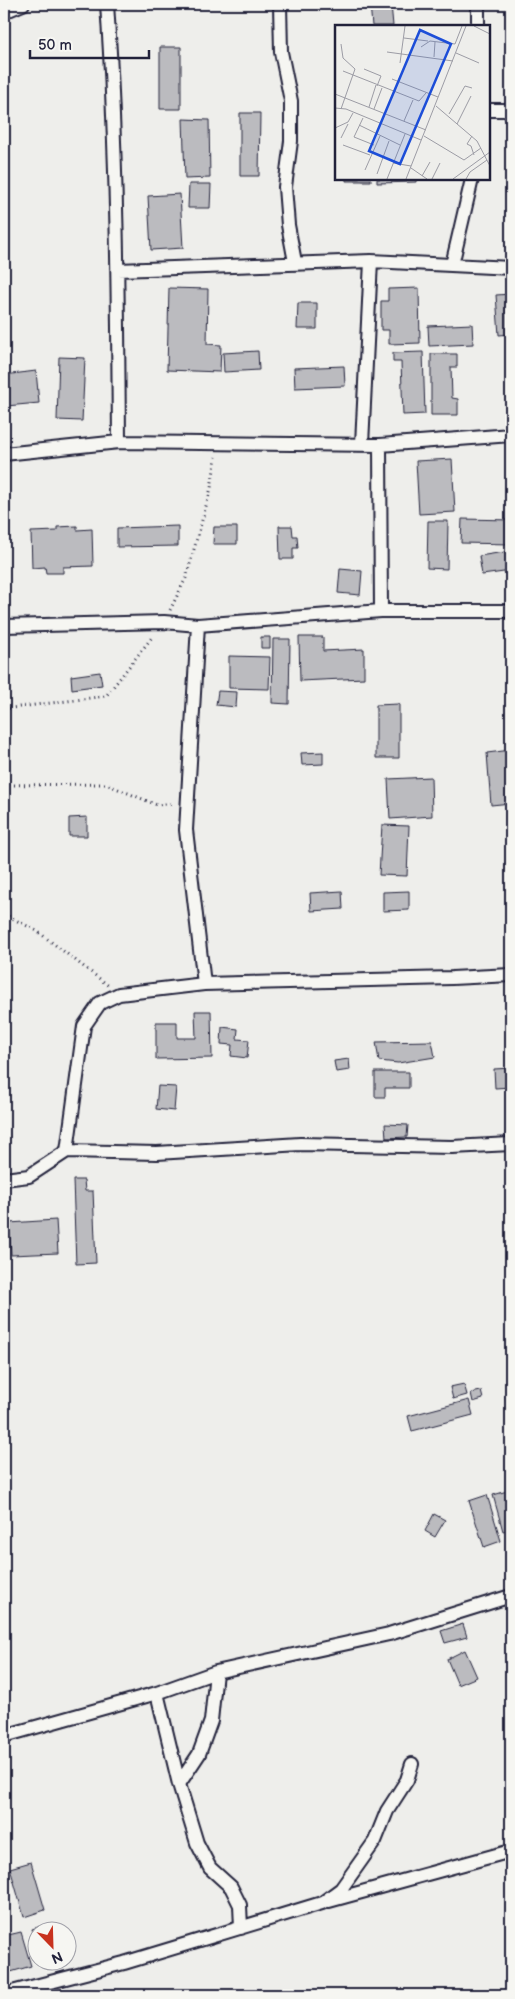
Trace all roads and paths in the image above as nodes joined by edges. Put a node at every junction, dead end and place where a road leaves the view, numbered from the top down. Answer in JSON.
{"nodes":[{"id":1,"x":24,"y":4,"type":"edge"},
{"id":2,"x":107,"y":4,"type":"edge"},
{"id":3,"x":280,"y":4,"type":"edge"},
{"id":4,"x":478,"y":4,"type":"edge"},
{"id":5,"x":4,"y":12,"type":"edge"},
{"id":6,"x":478,"y":25,"type":"edge"},
{"id":7,"x":490,"y":110,"type":"edge"},
{"id":8,"x":511,"y":110,"type":"edge"},
{"id":9,"x":472,"y":180,"type":"edge"},
{"id":10,"x":371,"y":261,"type":"junction"},
{"id":11,"x":295,"y":262,"type":"junction"},
{"id":12,"x":452,"y":265,"type":"junction"},
{"id":13,"x":511,"y":268,"type":"edge"},
{"id":14,"x":118,"y":270,"type":"junction"},
{"id":15,"x":511,"y":435,"type":"edge"},
{"id":16,"x":118,"y":442,"type":"junction"},
{"id":17,"x":362,"y":444,"type":"junction"},
{"id":18,"x":380,"y":445,"type":"junction"},
{"id":19,"x":4,"y":454,"type":"edge"},
{"id":20,"x":381,"y":611,"type":"junction"},
{"id":21,"x":511,"y":611,"type":"edge"},
{"id":22,"x":4,"y":626,"type":"edge"},
{"id":23,"x":198,"y":626,"type":"junction"},
{"id":24,"x":4,"y":785,"type":"edge"},
{"id":25,"x":177,"y":803,"type":"dead end"},
{"id":26,"x":4,"y":914,"type":"edge"},
{"id":27,"x":511,"y":975,"type":"edge"},
{"id":28,"x":204,"y":984,"type":"junction"},
{"id":29,"x":119,"y":994,"type":"junction"},
{"id":30,"x":511,"y":1144,"type":"edge"},
{"id":31,"x":67,"y":1151,"type":"junction"},
{"id":32,"x":4,"y":1179,"type":"edge"},
{"id":33,"x":511,"y":1596,"type":"edge"},
{"id":34,"x":216,"y":1672,"type":"junction"},
{"id":35,"x":157,"y":1693,"type":"junction"},
{"id":36,"x":4,"y":1736,"type":"edge"},
{"id":37,"x":412,"y":1764,"type":"dead end"},
{"id":38,"x":179,"y":1784,"type":"junction"},
{"id":39,"x":511,"y":1851,"type":"edge"},
{"id":40,"x":322,"y":1903,"type":"junction"},
{"id":41,"x":241,"y":1928,"type":"junction"},
{"id":42,"x":4,"y":1994,"type":"edge"}],
"edges":[{"from":1,"to":5,"type":"street"},
{"from":2,"to":14,"type":"street"},
{"from":3,"to":11,"type":"street"},
{"from":4,"to":6,"type":"street"},
{"from":7,"to":8,"type":"street"},
{"from":9,"to":12,"type":"street"},
{"from":10,"to":11,"type":"street"},
{"from":10,"to":12,"type":"street"},
{"from":10,"to":17,"type":"street"},
{"from":11,"to":14,"type":"street"},
{"from":12,"to":13,"type":"street"},
{"from":14,"to":16,"type":"street"},
{"from":15,"to":18,"type":"street"},
{"from":16,"to":17,"type":"street"},
{"from":16,"to":19,"type":"street"},
{"from":17,"to":18,"type":"street"},
{"from":18,"to":20,"type":"street"},
{"from":20,"to":21,"type":"street"},
{"from":20,"to":23,"type":"street"},
{"from":22,"to":23,"type":"street"},
{"from":23,"to":28,"type":"street"},
{"from":24,"to":25,"type":"path"},
{"from":26,"to":29,"type":"path"},
{"from":27,"to":28,"type":"street"},
{"from":28,"to":29,"type":"street"},
{"from":29,"to":31,"type":"street"},
{"from":30,"to":31,"type":"street"},
{"from":31,"to":32,"type":"street"},
{"from":33,"to":34,"type":"street"},
{"from":34,"to":35,"type":"street"},
{"from":34,"to":38,"type":"street"},
{"from":35,"to":36,"type":"street"},
{"from":35,"to":38,"type":"street"},
{"from":37,"to":40,"type":"street"},
{"from":38,"to":41,"type":"street"},
{"from":39,"to":40,"type":"street"},
{"from":40,"to":41,"type":"street"},
{"from":41,"to":42,"type":"street"}]}
